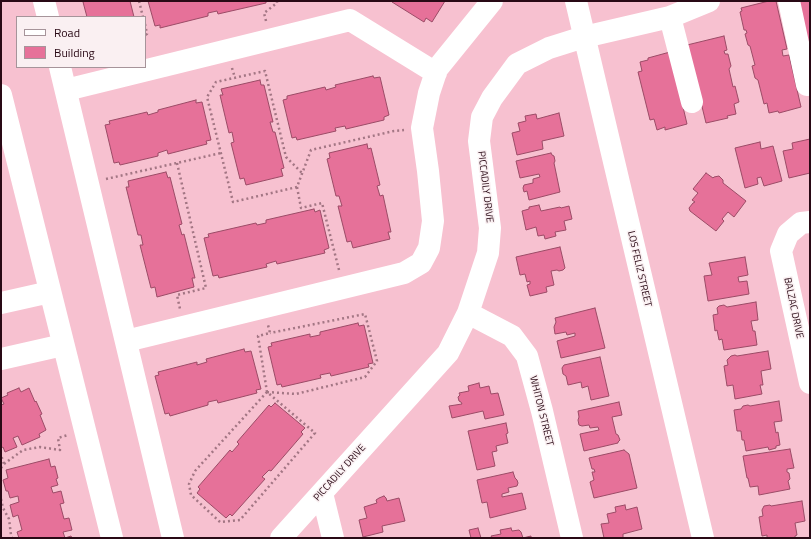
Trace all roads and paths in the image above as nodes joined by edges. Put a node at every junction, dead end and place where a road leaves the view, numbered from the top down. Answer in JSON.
{"nodes":[{"id":1,"x":44,"y":1,"type":"edge"},
{"id":2,"x":139,"y":1,"type":"edge"},
{"id":3,"x":492,"y":1,"type":"edge"},
{"id":4,"x":576,"y":1,"type":"edge"},
{"id":5,"x":709,"y":1,"type":"edge"},
{"id":6,"x":789,"y":1,"type":"edge"},
{"id":7,"x":48,"y":16,"type":"edge"},
{"id":8,"x":143,"y":16,"type":"edge"},
{"id":9,"x":670,"y":17,"type":"junction"},
{"id":10,"x":584,"y":37,"type":"junction"},
{"id":11,"x":60,"y":68,"type":"edge"},
{"id":12,"x":436,"y":73,"type":"junction"},
{"id":13,"x":807,"y":84,"type":"dead end"},
{"id":14,"x":66,"y":90,"type":"junction"},
{"id":15,"x":1,"y":95,"type":"edge"},
{"id":16,"x":692,"y":102,"type":"dead end"},
{"id":17,"x":422,"y":128,"type":"junction"},
{"id":18,"x":221,"y":153,"type":"junction"},
{"id":19,"x":177,"y":163,"type":"junction"},
{"id":20,"x":302,"y":173,"type":"junction"},
{"id":21,"x":88,"y":184,"type":"junction"},
{"id":22,"x":297,"y":187,"type":"junction"},
{"id":23,"x":810,"y":222,"type":"edge"},
{"id":24,"x":344,"y":288,"type":"junction"},
{"id":25,"x":50,"y":292,"type":"junction"},
{"id":26,"x":1,"y":303,"type":"edge"},
{"id":27,"x":262,"y":307,"type":"junction"},
{"id":28,"x":468,"y":313,"type":"junction"},
{"id":29,"x":185,"y":327,"type":"junction"},
{"id":30,"x":270,"y":333,"type":"junction"},
{"id":31,"x":126,"y":341,"type":"junction"},
{"id":32,"x":63,"y":345,"type":"junction"},
{"id":33,"x":1,"y":359,"type":"edge"},
{"id":34,"x":810,"y":383,"type":"edge"},
{"id":35,"x":267,"y":392,"type":"junction"},
{"id":36,"x":85,"y":431,"type":"junction"},
{"id":37,"x":1,"y":458,"type":"edge"},
{"id":38,"x":4,"y":464,"type":"junction"},
{"id":39,"x":1,"y":468,"type":"edge"},
{"id":40,"x":322,"y":493,"type":"junction"},
{"id":41,"x":1,"y":499,"type":"edge"},
{"id":42,"x":12,"y":538,"type":"edge"},
{"id":43,"x":112,"y":538,"type":"edge"},
{"id":44,"x":173,"y":538,"type":"edge"},
{"id":45,"x":281,"y":538,"type":"edge"},
{"id":46,"x":332,"y":538,"type":"edge"},
{"id":47,"x":572,"y":538,"type":"edge"},
{"id":48,"x":703,"y":538,"type":"edge"}],
"edges":[{"from":1,"to":7,"type":"street"},
{"from":2,"to":8,"type":"path"},
{"from":3,"to":12,"type":"street"},
{"from":4,"to":10,"type":"street","name":"LOS FELIZ STREET"},
{"from":5,"to":9,"type":"street","name":"PICCADILY DRIVE"},
{"from":6,"to":13,"type":"street"},
{"from":9,"to":10,"type":"street","name":"PICCADILY DRIVE"},
{"from":9,"to":16,"type":"street"},
{"from":10,"to":28,"type":"street","name":"PICCADILY DRIVE"},
{"from":10,"to":48,"type":"street","name":"LOS FELIZ STREET"},
{"from":11,"to":14,"type":"street"},
{"from":12,"to":14,"type":"street"},
{"from":12,"to":17,"type":"street"},
{"from":14,"to":21,"type":"street"},
{"from":15,"to":25,"type":"street"},
{"from":17,"to":20,"type":"path"},
{"from":17,"to":24,"type":"street"},
{"from":18,"to":19,"type":"path"},
{"from":18,"to":20,"type":"path"},
{"from":18,"to":22,"type":"path"},
{"from":19,"to":21,"type":"path"},
{"from":19,"to":29,"type":"path"},
{"from":20,"to":22,"type":"path"},
{"from":21,"to":31,"type":"street"},
{"from":22,"to":24,"type":"path"},
{"from":23,"to":34,"type":"street","name":"BALZAC DRIVE"},
{"from":24,"to":27,"type":"street"},
{"from":25,"to":26,"type":"street"},
{"from":25,"to":32,"type":"street"},
{"from":27,"to":29,"type":"street"},
{"from":27,"to":30,"type":"path"},
{"from":28,"to":40,"type":"street","name":"PICCADILY DRIVE"},
{"from":28,"to":47,"type":"street","name":"WHITON STREET"},
{"from":29,"to":31,"type":"street"},
{"from":30,"to":35,"type":"path"},
{"from":30,"to":35,"type":"path"},
{"from":31,"to":44,"type":"street"},
{"from":32,"to":33,"type":"street"},
{"from":32,"to":36,"type":"street"},
{"from":35,"to":35,"type":"path"},
{"from":36,"to":38,"type":"path"},
{"from":36,"to":43,"type":"street"},
{"from":37,"to":38,"type":"path"},
{"from":38,"to":39,"type":"path"},
{"from":40,"to":45,"type":"street","name":"PICCADILY DRIVE"},
{"from":40,"to":46,"type":"street"},
{"from":41,"to":42,"type":"path"}]}
